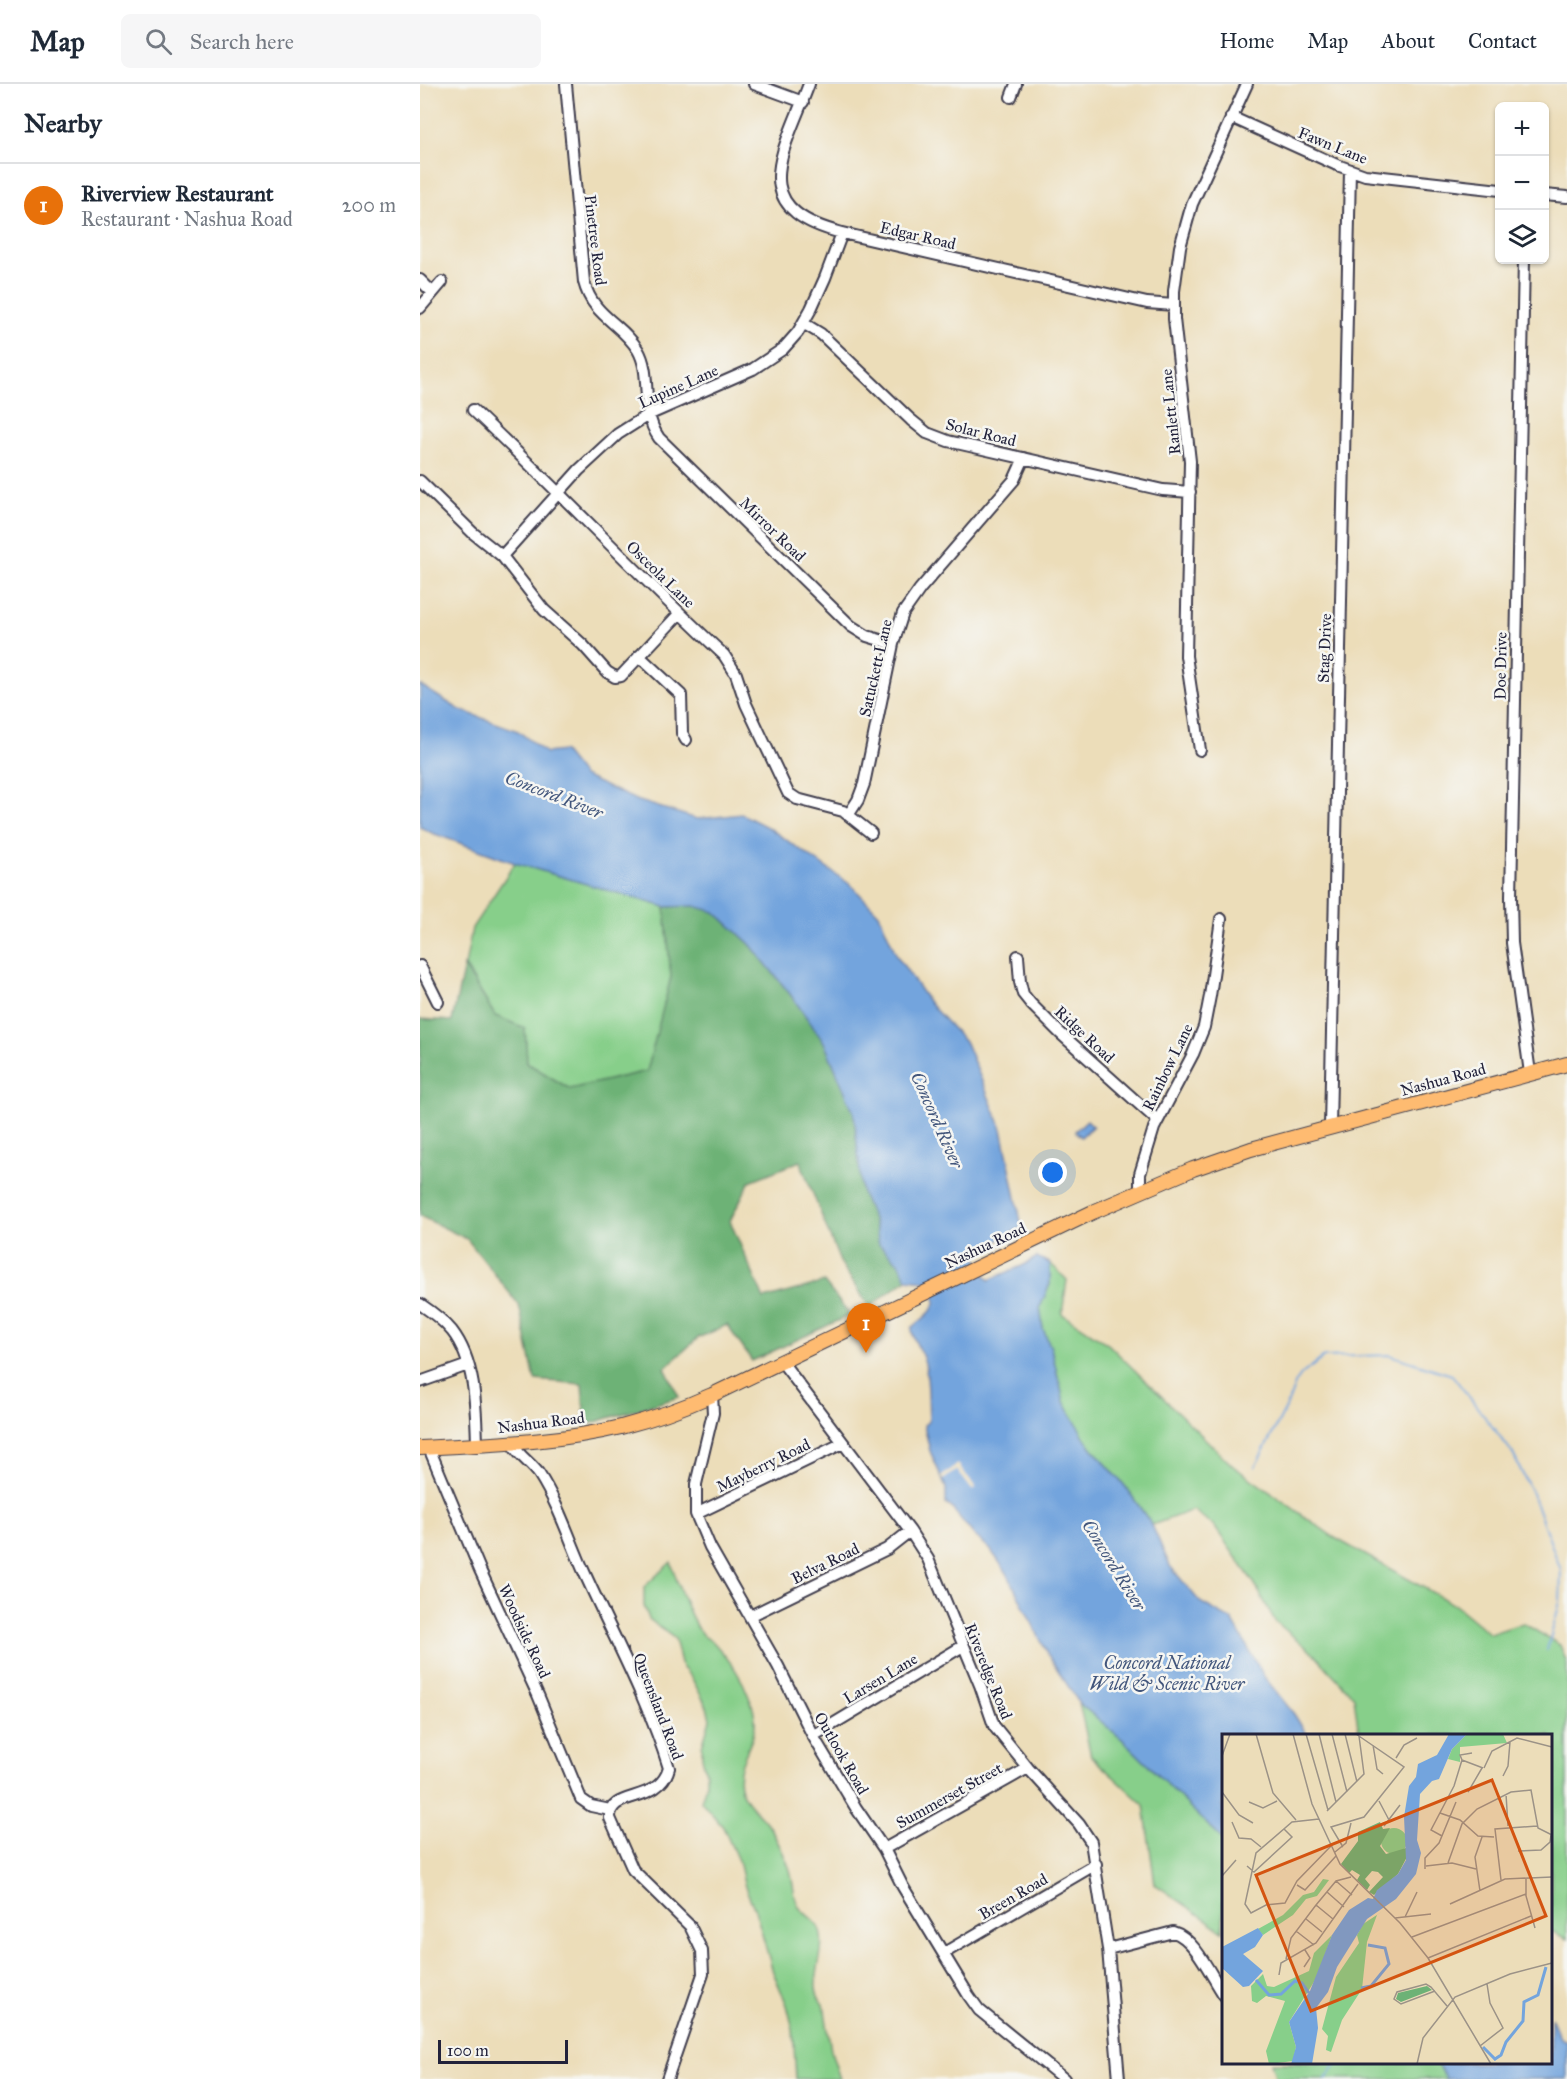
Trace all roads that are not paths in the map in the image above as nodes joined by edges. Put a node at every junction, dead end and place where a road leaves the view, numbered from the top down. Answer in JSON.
{"nodes":[{"id":1,"x":566,"y":84,"type":"edge"},
{"id":2,"x":754,"y":84,"type":"edge"},
{"id":3,"x":809,"y":84,"type":"edge"},
{"id":4,"x":1016,"y":84,"type":"edge"},
{"id":5,"x":1247,"y":84,"type":"edge"},
{"id":6,"x":1011,"y":97,"type":"dead end"},
{"id":7,"x":803,"y":102,"type":"junction"},
{"id":8,"x":1231,"y":117,"type":"junction"},
{"id":9,"x":1350,"y":170,"type":"junction"},
{"id":10,"x":1495,"y":189,"type":"edge"},
{"id":11,"x":1549,"y":195,"type":"edge"},
{"id":12,"x":1567,"y":197,"type":"edge"},
{"id":13,"x":842,"y":233,"type":"junction"},
{"id":14,"x":1524,"y":264,"type":"edge"},
{"id":15,"x":420,"y":280,"type":"edge"},
{"id":16,"x":442,"y":282,"type":"dead end"},
{"id":17,"x":432,"y":292,"type":"junction"},
{"id":18,"x":1174,"y":305,"type":"junction"},
{"id":19,"x":420,"y":308,"type":"edge"},
{"id":20,"x":803,"y":323,"type":"junction"},
{"id":21,"x":472,"y":410,"type":"dead end"},
{"id":22,"x":648,"y":415,"type":"junction"},
{"id":23,"x":1024,"y":458,"type":"junction"},
{"id":24,"x":420,"y":481,"type":"edge"},
{"id":25,"x":1190,"y":492,"type":"junction"},
{"id":26,"x":558,"y":493,"type":"junction"},
{"id":27,"x":502,"y":556,"type":"junction"},
{"id":28,"x":680,"y":614,"type":"junction"},
{"id":29,"x":893,"y":644,"type":"junction"},
{"id":30,"x":639,"y":656,"type":"junction"},
{"id":31,"x":686,"y":740,"type":"dead end"},
{"id":32,"x":1200,"y":750,"type":"dead end"},
{"id":33,"x":849,"y":814,"type":"junction"},
{"id":34,"x":871,"y":832,"type":"dead end"},
{"id":35,"x":1221,"y":919,"type":"dead end"},
{"id":36,"x":1018,"y":956,"type":"dead end"},
{"id":37,"x":420,"y":966,"type":"edge"},
{"id":38,"x":438,"y":1002,"type":"dead end"},
{"id":39,"x":1567,"y":1064,"type":"edge"},
{"id":40,"x":1530,"y":1073,"type":"junction"},
{"id":41,"x":1157,"y":1120,"type":"junction"},
{"id":42,"x":1330,"y":1127,"type":"junction"},
{"id":43,"x":1140,"y":1191,"type":"junction"},
{"id":44,"x":420,"y":1304,"type":"edge"},
{"id":45,"x":782,"y":1362,"type":"junction"},
{"id":46,"x":468,"y":1365,"type":"junction"},
{"id":47,"x":420,"y":1382,"type":"edge"},
{"id":48,"x":712,"y":1395,"type":"junction"},
{"id":49,"x":843,"y":1443,"type":"junction"},
{"id":50,"x":512,"y":1444,"type":"junction"},
{"id":51,"x":477,"y":1445,"type":"junction"},
{"id":52,"x":424,"y":1448,"type":"edge"},
{"id":53,"x":696,"y":1514,"type":"junction"},
{"id":54,"x":910,"y":1531,"type":"junction"},
{"id":55,"x":750,"y":1616,"type":"junction"},
{"id":56,"x":963,"y":1646,"type":"junction"},
{"id":57,"x":813,"y":1736,"type":"junction"},
{"id":58,"x":1028,"y":1768,"type":"junction"},
{"id":59,"x":610,"y":1810,"type":"junction"},
{"id":60,"x":884,"y":1849,"type":"junction"},
{"id":61,"x":1096,"y":1864,"type":"junction"},
{"id":62,"x":1108,"y":1948,"type":"junction"},
{"id":63,"x":944,"y":1953,"type":"junction"},
{"id":64,"x":1222,"y":1992,"type":"edge"},
{"id":65,"x":667,"y":2079,"type":"edge"},
{"id":66,"x":1064,"y":2079,"type":"edge"},
{"id":67,"x":1119,"y":2079,"type":"edge"}],
"edges":[{"from":1,"to":22,"type":"street","name":"Pinetree Road"},
{"from":2,"to":7,"type":"street"},
{"from":3,"to":7,"type":"street","name":"Edgar Road"},
{"from":4,"to":6,"type":"street"},
{"from":5,"to":8,"type":"street","name":"Ranlett Lane"},
{"from":7,"to":13,"type":"street","name":"Edgar Road"},
{"from":8,"to":9,"type":"street","name":"Fawn Lane"},
{"from":8,"to":18,"type":"street","name":"Ranlett Lane"},
{"from":9,"to":10,"type":"street","name":"Fawn Lane"},
{"from":9,"to":42,"type":"street","name":"Stag Drive"},
{"from":11,"to":12,"type":"street"},
{"from":13,"to":18,"type":"street","name":"Edgar Road"},
{"from":13,"to":20,"type":"street","name":"Lupine Lane"},
{"from":14,"to":40,"type":"street","name":"Doe Drive"},
{"from":15,"to":17,"type":"street"},
{"from":16,"to":17,"type":"street"},
{"from":17,"to":19,"type":"street"},
{"from":18,"to":25,"type":"street","name":"Ranlett Lane"},
{"from":20,"to":22,"type":"street","name":"Lupine Lane"},
{"from":20,"to":23,"type":"street","name":"Solar Road"},
{"from":21,"to":26,"type":"street","name":"Osceola Lane"},
{"from":22,"to":26,"type":"street","name":"Lupine Lane"},
{"from":22,"to":29,"type":"street","name":"Mirror Road"},
{"from":23,"to":25,"type":"street","name":"Solar Road"},
{"from":23,"to":29,"type":"street","name":"Satuckett Lane"},
{"from":24,"to":27,"type":"street"},
{"from":25,"to":32,"type":"street","name":"Ranlett Lane"},
{"from":26,"to":27,"type":"street","name":"Lupine Lane"},
{"from":26,"to":28,"type":"street","name":"Osceola Lane"},
{"from":27,"to":30,"type":"street"},
{"from":28,"to":30,"type":"street"},
{"from":28,"to":33,"type":"street","name":"Osceola Lane"},
{"from":29,"to":33,"type":"street","name":"Satuckett Lane"},
{"from":30,"to":31,"type":"street"},
{"from":33,"to":34,"type":"street"},
{"from":35,"to":41,"type":"street","name":"Rainbow Lane"},
{"from":36,"to":41,"type":"street","name":"Ridge Road"},
{"from":37,"to":38,"type":"street"},
{"from":39,"to":40,"type":"main road","name":"Nashua Road"},
{"from":40,"to":42,"type":"main road","name":"Nashua Road"},
{"from":41,"to":43,"type":"street","name":"Rainbow Lane"},
{"from":42,"to":43,"type":"main road","name":"Nashua Road"},
{"from":43,"to":45,"type":"main road","name":"Nashua Road"},
{"from":44,"to":46,"type":"street"},
{"from":45,"to":48,"type":"main road","name":"Nashua Road"},
{"from":45,"to":49,"type":"street","name":"Riveredge Road"},
{"from":46,"to":47,"type":"street"},
{"from":46,"to":51,"type":"street"},
{"from":48,"to":50,"type":"main road","name":"Nashua Road"},
{"from":48,"to":53,"type":"street","name":"Outlook Road"},
{"from":49,"to":53,"type":"street","name":"Mayberry Road"},
{"from":49,"to":54,"type":"street","name":"Riveredge Road"},
{"from":50,"to":51,"type":"main road","name":"Nashua Road"},
{"from":50,"to":59,"type":"street","name":"Queensland Road"},
{"from":51,"to":52,"type":"main road","name":"Nashua Road"},
{"from":52,"to":59,"type":"street","name":"Woodside Road"},
{"from":53,"to":55,"type":"street","name":"Outlook Road"},
{"from":54,"to":55,"type":"street","name":"Belva Road"},
{"from":54,"to":56,"type":"street","name":"Riveredge Road"},
{"from":55,"to":57,"type":"street","name":"Outlook Road"},
{"from":56,"to":57,"type":"street","name":"Larsen Lane"},
{"from":56,"to":58,"type":"street","name":"Riveredge Road"},
{"from":57,"to":60,"type":"street","name":"Outlook Road"},
{"from":58,"to":60,"type":"street","name":"Summerset Street"},
{"from":58,"to":61,"type":"street","name":"Riveredge Road"},
{"from":59,"to":65,"type":"street"},
{"from":60,"to":63,"type":"street","name":"Outlook Road"},
{"from":61,"to":62,"type":"street","name":"Riveredge Road"},
{"from":61,"to":63,"type":"street","name":"Breen Road"},
{"from":62,"to":64,"type":"street"},
{"from":62,"to":67,"type":"street","name":"Riveredge Road"},
{"from":63,"to":66,"type":"street","name":"Outlook Road"}]}
